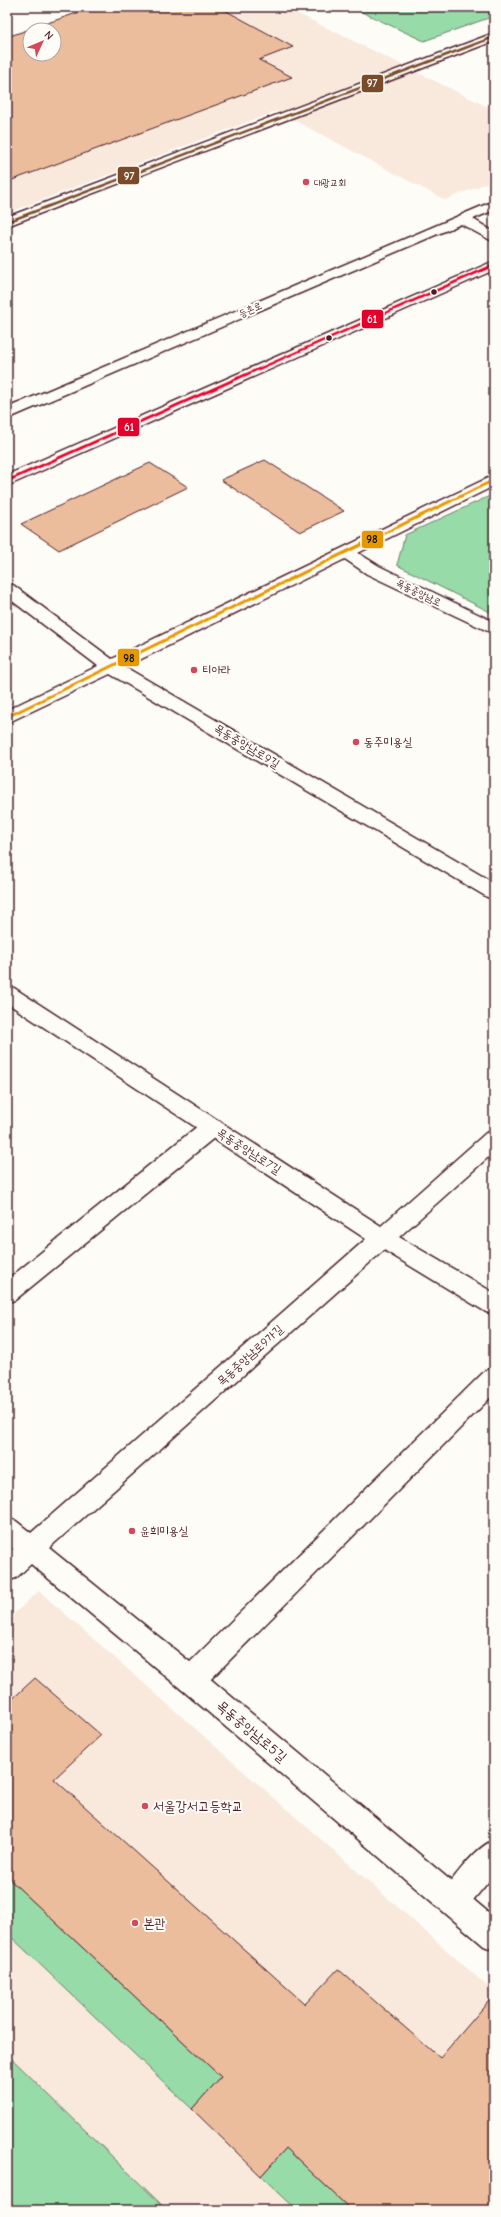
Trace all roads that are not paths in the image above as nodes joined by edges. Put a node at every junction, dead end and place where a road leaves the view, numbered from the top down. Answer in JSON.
{"nodes":[{"id":1,"x":494,"y":37,"type":"edge"},
{"id":2,"x":494,"y":205,"type":"edge"},
{"id":3,"x":463,"y":219,"type":"junction"},
{"id":4,"x":7,"y":222,"type":"edge"},
{"id":5,"x":494,"y":238,"type":"edge"},
{"id":6,"x":494,"y":265,"type":"edge"},
{"id":7,"x":7,"y":414,"type":"edge"},
{"id":8,"x":494,"y":480,"type":"edge"},
{"id":9,"x":7,"y":481,"type":"edge"},
{"id":10,"x":346,"y":552,"type":"junction"},
{"id":11,"x":7,"y":589,"type":"edge"},
{"id":12,"x":494,"y":629,"type":"edge"},
{"id":13,"x":110,"y":666,"type":"junction"},
{"id":14,"x":7,"y":717,"type":"edge"},
{"id":15,"x":494,"y":892,"type":"edge"},
{"id":16,"x":7,"y":993,"type":"edge"},
{"id":17,"x":212,"y":1127,"type":"junction"},
{"id":18,"x":494,"y":1139,"type":"edge"},
{"id":19,"x":382,"y":1238,"type":"junction"},
{"id":20,"x":7,"y":1293,"type":"edge"},
{"id":21,"x":494,"y":1305,"type":"edge"},
{"id":22,"x":494,"y":1378,"type":"edge"},
{"id":23,"x":7,"y":1529,"type":"edge"},
{"id":24,"x":31,"y":1549,"type":"junction"},
{"id":25,"x":7,"y":1570,"type":"edge"},
{"id":26,"x":191,"y":1680,"type":"junction"},
{"id":27,"x":494,"y":1853,"type":"edge"},
{"id":28,"x":454,"y":1901,"type":"junction"},
{"id":29,"x":494,"y":1936,"type":"edge"}],
"edges":[{"from":1,"to":4,"type":"street"},
{"from":2,"to":3,"type":"street","name":"등촌로"},
{"from":3,"to":5,"type":"street"},
{"from":3,"to":7,"type":"street","name":"등촌로"},
{"from":6,"to":9,"type":"street"},
{"from":8,"to":10,"type":"street"},
{"from":10,"to":12,"type":"street","name":"목동중앙남로"},
{"from":10,"to":13,"type":"street"},
{"from":11,"to":13,"type":"street","name":"목동중앙남로9길"},
{"from":13,"to":14,"type":"street"},
{"from":13,"to":15,"type":"street","name":"목동중앙남로9길"},
{"from":16,"to":17,"type":"street","name":"목동중앙남로7길"},
{"from":17,"to":19,"type":"street","name":"목동중앙남로7길"},
{"from":17,"to":20,"type":"street"},
{"from":18,"to":19,"type":"street","name":"목동중앙남로9가길"},
{"from":19,"to":21,"type":"street","name":"목동중앙남로7길"},
{"from":19,"to":24,"type":"street","name":"목동중앙남로9가길"},
{"from":22,"to":26,"type":"street"},
{"from":23,"to":24,"type":"street","name":"목동중앙남로5길"},
{"from":24,"to":25,"type":"street","name":"목동중앙남로9가길"},
{"from":24,"to":26,"type":"street","name":"목동중앙남로5길"},
{"from":26,"to":28,"type":"street","name":"목동중앙남로5길"},
{"from":27,"to":28,"type":"street"},
{"from":28,"to":29,"type":"street","name":"목동중앙남로5길"}]}
